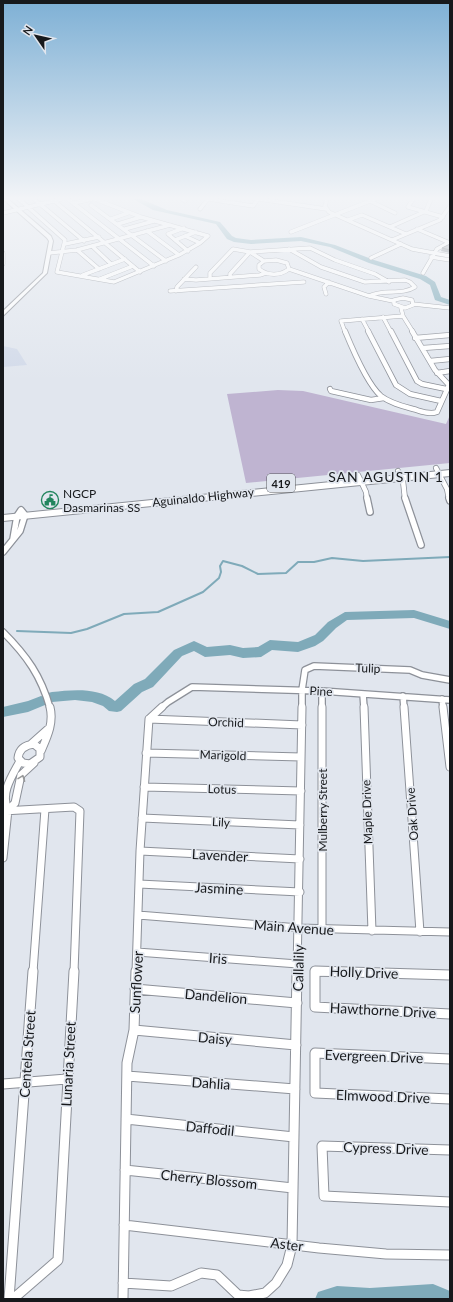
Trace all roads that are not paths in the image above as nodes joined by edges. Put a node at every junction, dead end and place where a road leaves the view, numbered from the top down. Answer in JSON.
{"nodes":[{"id":1,"x":47,"y":260,"type":"edge"},
{"id":2,"x":60,"y":260,"type":"edge"},
{"id":3,"x":88,"y":260,"type":"edge"},
{"id":4,"x":107,"y":260,"type":"edge"},
{"id":5,"x":123,"y":260,"type":"edge"},
{"id":6,"x":126,"y":260,"type":"edge"},
{"id":7,"x":146,"y":260,"type":"edge"},
{"id":8,"x":222,"y":260,"type":"edge"},
{"id":9,"x":243,"y":260,"type":"edge"},
{"id":10,"x":308,"y":260,"type":"edge"},
{"id":11,"x":334,"y":260,"type":"edge"},
{"id":12,"x":430,"y":260,"type":"edge"},
{"id":13,"x":166,"y":261,"type":"edge"},
{"id":14,"x":264,"y":261,"type":"joint"},
{"id":15,"x":111,"y":264,"type":"junction"},
{"id":16,"x":133,"y":266,"type":"junction"},
{"id":17,"x":154,"y":266,"type":"junction"},
{"id":18,"x":196,"y":266,"type":"dead end"},
{"id":19,"x":99,"y":269,"type":"junction"},
{"id":20,"x":289,"y":269,"type":"junction"},
{"id":21,"x":140,"y":272,"type":"junction"},
{"id":22,"x":266,"y":273,"type":"junction"},
{"id":23,"x":423,"y":273,"type":"dead end"},
{"id":24,"x":81,"y":276,"type":"junction"},
{"id":25,"x":230,"y":277,"type":"junction"},
{"id":26,"x":99,"y":279,"type":"junction"},
{"id":27,"x":184,"y":279,"type":"junction"},
{"id":28,"x":210,"y":279,"type":"junction"},
{"id":29,"x":304,"y":282,"type":"dead end"},
{"id":30,"x":329,"y":282,"type":"junction"},
{"id":31,"x":389,"y":282,"type":"junction"},
{"id":32,"x":271,"y":284,"type":"junction"},
{"id":33,"x":170,"y":291,"type":"dead end"},
{"id":34,"x":176,"y":291,"type":"junction"},
{"id":35,"x":326,"y":294,"type":"dead end"},
{"id":36,"x":369,"y":296,"type":"junction"},
{"id":37,"x":393,"y":301,"type":"junction"},
{"id":38,"x":413,"y":304,"type":"junction"},
{"id":39,"x":450,"y":308,"type":"edge"},
{"id":40,"x":403,"y":311,"type":"junction"},
{"id":41,"x":3,"y":314,"type":"edge"},
{"id":42,"x":383,"y":317,"type":"junction"},
{"id":43,"x":362,"y":319,"type":"junction"},
{"id":44,"x":450,"y":334,"type":"edge"},
{"id":45,"x":415,"y":338,"type":"junction"},
{"id":46,"x":450,"y":346,"type":"edge"},
{"id":47,"x":423,"y":348,"type":"junction"},
{"id":48,"x":450,"y":359,"type":"edge"},
{"id":49,"x":430,"y":361,"type":"junction"},
{"id":50,"x":450,"y":371,"type":"edge"},
{"id":51,"x":437,"y":373,"type":"junction"},
{"id":52,"x":448,"y":386,"type":"edge"},
{"id":53,"x":330,"y":389,"type":"dead end"},
{"id":54,"x":384,"y":398,"type":"junction"},
{"id":55,"x":441,"y":401,"type":"junction"},
{"id":56,"x":450,"y":466,"type":"edge"},
{"id":57,"x":438,"y":471,"type":"junction"},
{"id":58,"x":450,"y":472,"type":"edge"},
{"id":59,"x":399,"y":474,"type":"junction"},
{"id":60,"x":359,"y":478,"type":"junction"},
{"id":61,"x":450,"y":501,"type":"edge"},
{"id":62,"x":3,"y":511,"type":"edge"},
{"id":63,"x":370,"y":512,"type":"dead end"},
{"id":64,"x":21,"y":514,"type":"junction"},
{"id":65,"x":3,"y":518,"type":"edge"},
{"id":66,"x":421,"y":545,"type":"dead end"},
{"id":67,"x":3,"y":552,"type":"edge"},
{"id":68,"x":3,"y":632,"type":"edge"},
{"id":69,"x":450,"y":680,"type":"edge"},
{"id":70,"x":302,"y":690,"type":"junction"},
{"id":71,"x":322,"y":691,"type":"junction"},
{"id":72,"x":363,"y":694,"type":"junction"},
{"id":73,"x":403,"y":696,"type":"junction"},
{"id":74,"x":442,"y":699,"type":"junction"},
{"id":75,"x":450,"y":700,"type":"edge"},
{"id":76,"x":149,"y":719,"type":"junction"},
{"id":77,"x":51,"y":725,"type":"junction"},
{"id":78,"x":302,"y":725,"type":"junction"},
{"id":79,"x":31,"y":744,"type":"junction"},
{"id":80,"x":41,"y":751,"type":"junction"},
{"id":81,"x":146,"y":752,"type":"junction"},
{"id":82,"x":301,"y":757,"type":"junction"},
{"id":83,"x":20,"y":761,"type":"junction"},
{"id":84,"x":34,"y":763,"type":"junction"},
{"id":85,"x":450,"y":766,"type":"edge"},
{"id":86,"x":144,"y":787,"type":"junction"},
{"id":87,"x":301,"y":791,"type":"junction"},
{"id":88,"x":45,"y":809,"type":"junction"},
{"id":89,"x":6,"y":810,"type":"edge"},
{"id":90,"x":142,"y":818,"type":"junction"},
{"id":91,"x":300,"y":825,"type":"junction"},
{"id":92,"x":140,"y":851,"type":"junction"},
{"id":93,"x":3,"y":858,"type":"edge"},
{"id":94,"x":300,"y":859,"type":"junction"},
{"id":95,"x":139,"y":884,"type":"junction"},
{"id":96,"x":300,"y":892,"type":"junction"},
{"id":97,"x":138,"y":915,"type":"junction"},
{"id":98,"x":299,"y":928,"type":"junction"},
{"id":99,"x":322,"y":929,"type":"junction"},
{"id":100,"x":372,"y":931,"type":"junction"},
{"id":101,"x":420,"y":932,"type":"junction"},
{"id":102,"x":450,"y":932,"type":"edge"},
{"id":103,"x":137,"y":952,"type":"junction"},
{"id":104,"x":298,"y":964,"type":"junction"},
{"id":105,"x":450,"y":975,"type":"edge"},
{"id":106,"x":135,"y":989,"type":"junction"},
{"id":107,"x":297,"y":1003,"type":"junction"},
{"id":108,"x":315,"y":1007,"type":"joint"},
{"id":109,"x":450,"y":1014,"type":"edge"},
{"id":110,"x":134,"y":1030,"type":"junction"},
{"id":111,"x":296,"y":1045,"type":"junction"},
{"id":112,"x":450,"y":1059,"type":"edge"},
{"id":113,"x":127,"y":1076,"type":"junction"},
{"id":114,"x":67,"y":1079,"type":"junction"},
{"id":115,"x":25,"y":1082,"type":"junction"},
{"id":116,"x":3,"y":1084,"type":"edge"},
{"id":117,"x":295,"y":1089,"type":"junction"},
{"id":118,"x":315,"y":1093,"type":"joint"},
{"id":119,"x":450,"y":1099,"type":"edge"},
{"id":120,"x":126,"y":1119,"type":"junction"},
{"id":121,"x":294,"y":1137,"type":"junction"},
{"id":122,"x":450,"y":1150,"type":"edge"},
{"id":123,"x":125,"y":1170,"type":"junction"},
{"id":124,"x":293,"y":1188,"type":"junction"},
{"id":125,"x":450,"y":1202,"type":"edge"},
{"id":126,"x":124,"y":1225,"type":"junction"},
{"id":127,"x":292,"y":1245,"type":"junction"},
{"id":128,"x":450,"y":1256,"type":"edge"},
{"id":129,"x":123,"y":1283,"type":"junction"},
{"id":130,"x":9,"y":1299,"type":"edge"},
{"id":131,"x":13,"y":1299,"type":"edge"},
{"id":132,"x":123,"y":1299,"type":"edge"}],
"edges":[{"from":1,"to":41,"type":"street"},
{"from":2,"to":24,"type":"street"},
{"from":3,"to":19,"type":"street"},
{"from":4,"to":15,"type":"street"},
{"from":5,"to":15,"type":"street"},
{"from":6,"to":16,"type":"street"},
{"from":7,"to":17,"type":"street"},
{"from":8,"to":28,"type":"street"},
{"from":9,"to":25,"type":"street"},
{"from":10,"to":31,"type":"street"},
{"from":11,"to":31,"type":"street"},
{"from":12,"to":23,"type":"street"},
{"from":13,"to":17,"type":"street"},
{"from":14,"to":20,"type":"street"},
{"from":14,"to":22,"type":"street"},
{"from":15,"to":19,"type":"street"},
{"from":16,"to":21,"type":"street"},
{"from":16,"to":26,"type":"street"},
{"from":17,"to":21,"type":"street"},
{"from":18,"to":27,"type":"street"},
{"from":19,"to":24,"type":"street"},
{"from":20,"to":22,"type":"street"},
{"from":20,"to":30,"type":"street"},
{"from":21,"to":26,"type":"street"},
{"from":22,"to":25,"type":"street"},
{"from":22,"to":32,"type":"street"},
{"from":24,"to":26,"type":"street"},
{"from":25,"to":28,"type":"street"},
{"from":27,"to":28,"type":"street"},
{"from":27,"to":34,"type":"street"},
{"from":29,"to":32,"type":"street"},
{"from":30,"to":35,"type":"street"},
{"from":30,"to":36,"type":"street"},
{"from":31,"to":36,"type":"street"},
{"from":32,"to":34,"type":"street"},
{"from":33,"to":34,"type":"street"},
{"from":36,"to":37,"type":"street"},
{"from":37,"to":38,"type":"street"},
{"from":37,"to":40,"type":"street"},
{"from":38,"to":39,"type":"street"},
{"from":38,"to":40,"type":"street"},
{"from":40,"to":42,"type":"street"},
{"from":40,"to":45,"type":"street"},
{"from":42,"to":43,"type":"street"},
{"from":42,"to":52,"type":"street"},
{"from":43,"to":54,"type":"street"},
{"from":43,"to":55,"type":"street"},
{"from":44,"to":45,"type":"street"},
{"from":45,"to":47,"type":"street"},
{"from":46,"to":47,"type":"street"},
{"from":47,"to":49,"type":"street"},
{"from":48,"to":49,"type":"street"},
{"from":49,"to":51,"type":"street"},
{"from":50,"to":51,"type":"street"},
{"from":51,"to":52,"type":"street"},
{"from":52,"to":55,"type":"street"},
{"from":53,"to":54,"type":"street"},
{"from":54,"to":55,"type":"street"},
{"from":56,"to":57,"type":"highway","name":"Aguinaldo Highway","number":"419"},
{"from":57,"to":58,"type":"highway","name":"Aguinaldo Highway","number":"419"},
{"from":57,"to":59,"type":"highway","name":"Aguinaldo Highway","number":"419"},
{"from":57,"to":61,"type":"street"},
{"from":59,"to":60,"type":"highway","name":"Aguinaldo Highway","number":"419"},
{"from":59,"to":66,"type":"street"},
{"from":60,"to":63,"type":"street"},
{"from":60,"to":64,"type":"highway","name":"Aguinaldo Highway","number":"419"},
{"from":62,"to":64,"type":"highway","name":"Aguinaldo Highway","number":"419"},
{"from":64,"to":65,"type":"highway","name":"Aguinaldo Highway","number":"419"},
{"from":64,"to":67,"type":"street"},
{"from":68,"to":77,"type":"street"},
{"from":69,"to":70,"type":"street","name":"Tulip"},
{"from":70,"to":71,"type":"street","name":"Pine"},
{"from":70,"to":76,"type":"street","name":"Pine"},
{"from":70,"to":78,"type":"street","name":"Callalily"},
{"from":71,"to":72,"type":"street","name":"Pine"},
{"from":71,"to":99,"type":"street","name":"Mulberry Street"},
{"from":72,"to":73,"type":"street","name":"Pine"},
{"from":72,"to":100,"type":"street","name":"Maple Drive"},
{"from":73,"to":74,"type":"street","name":"Pine"},
{"from":73,"to":101,"type":"street","name":"Oak Drive"},
{"from":74,"to":75,"type":"street","name":"Pine"},
{"from":74,"to":85,"type":"street"},
{"from":76,"to":78,"type":"street","name":"Orchid"},
{"from":76,"to":81,"type":"street","name":"Sunflower"},
{"from":77,"to":79,"type":"street"},
{"from":77,"to":80,"type":"street"},
{"from":78,"to":82,"type":"street","name":"Callalily"},
{"from":79,"to":80,"type":"street"},
{"from":79,"to":83,"type":"street"},
{"from":80,"to":84,"type":"street"},
{"from":81,"to":82,"type":"street","name":"Marigold"},
{"from":81,"to":86,"type":"street","name":"Sunflower"},
{"from":82,"to":87,"type":"street","name":"Callalily"},
{"from":83,"to":84,"type":"street"},
{"from":83,"to":89,"type":"street"},
{"from":89,"to":84,"type":"street","one_way":true},
{"from":86,"to":87,"type":"street","name":"Lotus"},
{"from":86,"to":90,"type":"street","name":"Sunflower"},
{"from":87,"to":91,"type":"street","name":"Callalily"},
{"from":88,"to":89,"type":"street"},
{"from":88,"to":114,"type":"street","name":"Lunaria Street"},
{"from":88,"to":115,"type":"street","name":"Centela Street"},
{"from":89,"to":93,"type":"street"},
{"from":90,"to":91,"type":"street","name":"Lily"},
{"from":90,"to":92,"type":"street","name":"Sunflower"},
{"from":91,"to":94,"type":"street","name":"Callalily"},
{"from":92,"to":94,"type":"street","name":"Lavender"},
{"from":92,"to":95,"type":"street","name":"Sunflower"},
{"from":94,"to":96,"type":"street","name":"Callalily"},
{"from":95,"to":96,"type":"street","name":"Jasmine"},
{"from":95,"to":97,"type":"street","name":"Sunflower"},
{"from":96,"to":98,"type":"street","name":"Callalily"},
{"from":97,"to":98,"type":"street","name":"Main Avenue"},
{"from":97,"to":103,"type":"street","name":"Sunflower"},
{"from":98,"to":99,"type":"street","name":"Main Avenue"},
{"from":98,"to":104,"type":"street","name":"Callalily"},
{"from":99,"to":100,"type":"street","name":"Main Avenue"},
{"from":100,"to":101,"type":"street","name":"Main Avenue"},
{"from":101,"to":102,"type":"street","name":"Main Avenue"},
{"from":103,"to":104,"type":"street","name":"Iris"},
{"from":103,"to":106,"type":"street","name":"Sunflower"},
{"from":104,"to":107,"type":"street","name":"Callalily"},
{"from":105,"to":108,"type":"street","name":"Holly Drive"},
{"from":106,"to":107,"type":"street","name":"Dandelion"},
{"from":106,"to":110,"type":"street","name":"Sunflower"},
{"from":107,"to":111,"type":"street","name":"Callalily"},
{"from":108,"to":109,"type":"street","name":"Hawthorne Drive"},
{"from":110,"to":111,"type":"street","name":"Daisy"},
{"from":110,"to":113,"type":"street","name":"Sunflower"},
{"from":111,"to":117,"type":"street","name":"Callalily"},
{"from":112,"to":118,"type":"street","name":"Evergreen Drive"},
{"from":113,"to":117,"type":"street","name":"Dahlia"},
{"from":113,"to":120,"type":"street","name":"Sunflower"},
{"from":114,"to":115,"type":"street"},
{"from":114,"to":131,"type":"street","name":"Lunaria Street"},
{"from":115,"to":116,"type":"street"},
{"from":115,"to":130,"type":"street","name":"Centela Street"},
{"from":117,"to":121,"type":"street","name":"Callalily"},
{"from":118,"to":119,"type":"street","name":"Elmwood Drive"},
{"from":120,"to":121,"type":"street","name":"Daffodil"},
{"from":120,"to":123,"type":"street","name":"Sunflower"},
{"from":121,"to":124,"type":"street","name":"Callalily"},
{"from":122,"to":125,"type":"street","name":"Cypress Drive"},
{"from":123,"to":124,"type":"street","name":"Cherry Blossom"},
{"from":123,"to":126,"type":"street","name":"Sunflower"},
{"from":124,"to":127,"type":"street","name":"Callalily"},
{"from":126,"to":127,"type":"street","name":"Aster"},
{"from":126,"to":129,"type":"street","name":"Sunflower"},
{"from":127,"to":128,"type":"street","name":"Aster"},
{"from":127,"to":129,"type":"street","name":"Callalily"},
{"from":129,"to":132,"type":"street","name":"Sunflower"}]}
